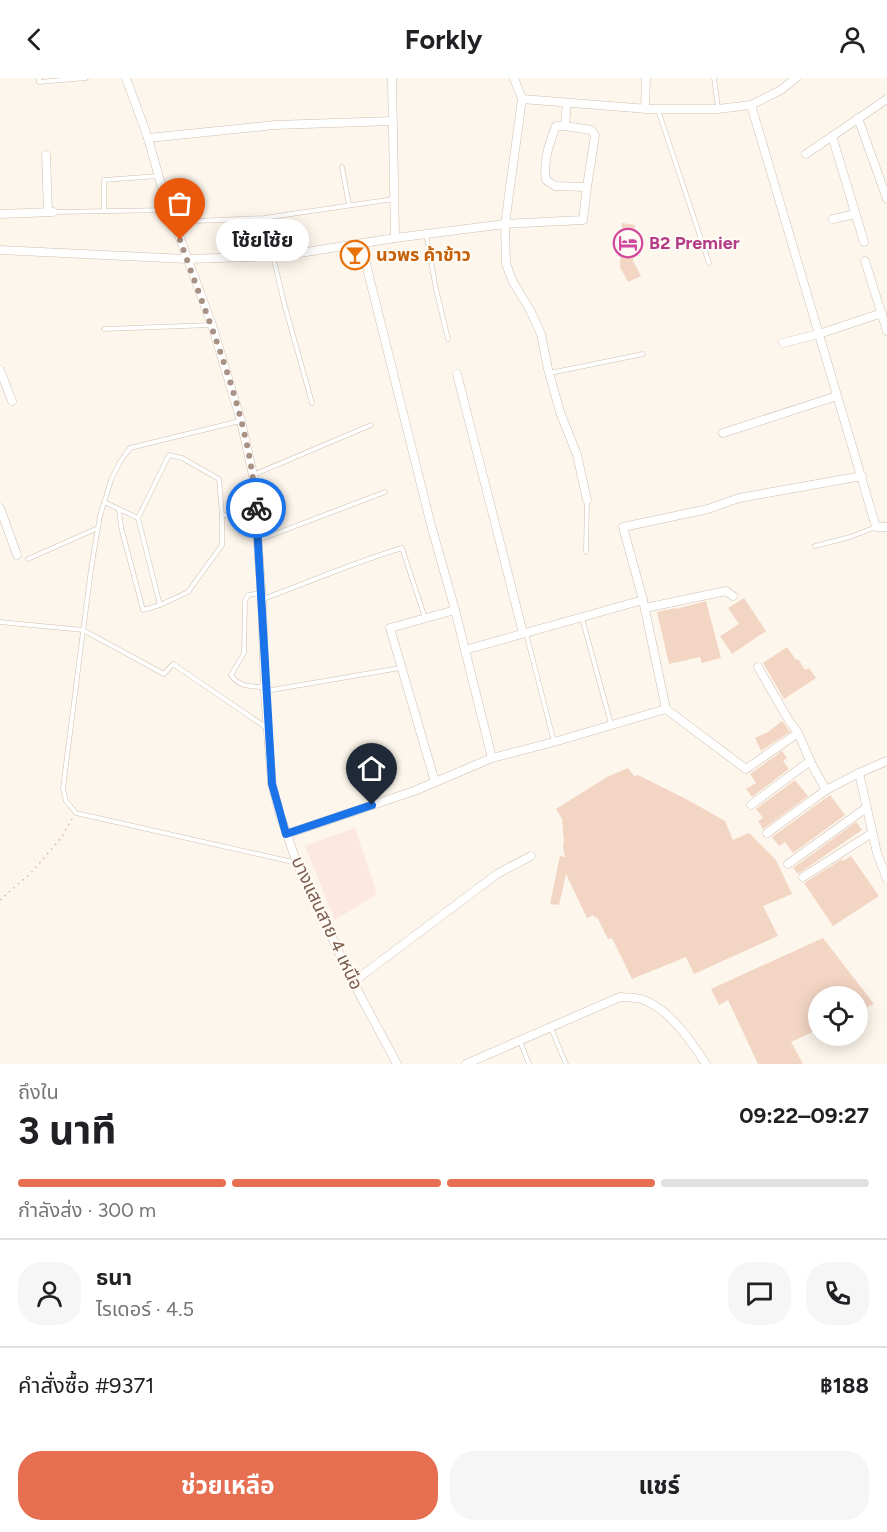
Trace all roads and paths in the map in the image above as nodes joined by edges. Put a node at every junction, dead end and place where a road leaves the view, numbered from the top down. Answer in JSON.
{"nodes":[{"id":1,"x":39,"y":78,"type":"edge"},
{"id":2,"x":86,"y":78,"type":"edge"},
{"id":3,"x":126,"y":78,"type":"edge"},
{"id":4,"x":392,"y":78,"type":"edge"},
{"id":5,"x":514,"y":78,"type":"edge"},
{"id":6,"x":646,"y":78,"type":"edge"},
{"id":7,"x":714,"y":78,"type":"edge"},
{"id":8,"x":797,"y":78,"type":"edge"},
{"id":9,"x":522,"y":99,"type":"junction"},
{"id":10,"x":887,"y":99,"type":"edge"},
{"id":11,"x":567,"y":103,"type":"junction"},
{"id":12,"x":751,"y":105,"type":"junction"},
{"id":13,"x":645,"y":109,"type":"junction"},
{"id":14,"x":657,"y":109,"type":"junction"},
{"id":15,"x":718,"y":109,"type":"junction"},
{"id":16,"x":858,"y":118,"type":"junction"},
{"id":17,"x":392,"y":121,"type":"junction"},
{"id":18,"x":564,"y":126,"type":"junction"},
{"id":19,"x":832,"y":136,"type":"junction"},
{"id":20,"x":148,"y":138,"type":"junction"},
{"id":21,"x":806,"y":154,"type":"dead end"},
{"id":22,"x":46,"y":155,"type":"dead end"},
{"id":23,"x":342,"y":167,"type":"dead end"},
{"id":24,"x":158,"y":176,"type":"junction"},
{"id":25,"x":587,"y":187,"type":"junction"},
{"id":26,"x":395,"y":199,"type":"junction"},
{"id":27,"x":887,"y":199,"type":"edge"},
{"id":28,"x":349,"y":205,"type":"junction"},
{"id":29,"x":170,"y":210,"type":"junction"},
{"id":30,"x":104,"y":211,"type":"junction"},
{"id":31,"x":51,"y":212,"type":"junction"},
{"id":32,"x":0,"y":214,"type":"edge"},
{"id":33,"x":855,"y":214,"type":"junction"},
{"id":34,"x":833,"y":219,"type":"dead end"},
{"id":35,"x":174,"y":222,"type":"junction"},
{"id":36,"x":505,"y":224,"type":"junction"},
{"id":37,"x":426,"y":234,"type":"junction"},
{"id":38,"x":395,"y":238,"type":"junction"},
{"id":39,"x":864,"y":242,"type":"dead end"},
{"id":40,"x":361,"y":244,"type":"junction"},
{"id":41,"x":0,"y":250,"type":"edge"},
{"id":42,"x":273,"y":256,"type":"junction"},
{"id":43,"x":187,"y":259,"type":"junction"},
{"id":44,"x":865,"y":261,"type":"dead end"},
{"id":45,"x":710,"y":263,"type":"dead end"},
{"id":46,"x":882,"y":313,"type":"junction"},
{"id":47,"x":212,"y":325,"type":"junction"},
{"id":48,"x":104,"y":329,"type":"dead end"},
{"id":49,"x":887,"y":331,"type":"edge"},
{"id":50,"x":819,"y":334,"type":"junction"},
{"id":51,"x":448,"y":339,"type":"dead end"},
{"id":52,"x":783,"y":343,"type":"dead end"},
{"id":53,"x":644,"y":354,"type":"dead end"},
{"id":54,"x":0,"y":370,"type":"edge"},
{"id":55,"x":549,"y":373,"type":"junction"},
{"id":56,"x":457,"y":374,"type":"dead end"},
{"id":57,"x":837,"y":396,"type":"junction"},
{"id":58,"x":12,"y":401,"type":"dead end"},
{"id":59,"x":312,"y":403,"type":"dead end"},
{"id":60,"x":241,"y":420,"type":"junction"},
{"id":61,"x":371,"y":425,"type":"dead end"},
{"id":62,"x":723,"y":433,"type":"dead end"},
{"id":63,"x":253,"y":475,"type":"junction"},
{"id":64,"x":862,"y":476,"type":"junction"},
{"id":65,"x":385,"y":492,"type":"dead end"},
{"id":66,"x":587,"y":500,"type":"joint"},
{"id":67,"x":104,"y":502,"type":"junction"},
{"id":68,"x":0,"y":508,"type":"edge"},
{"id":69,"x":119,"y":510,"type":"junction"},
{"id":70,"x":222,"y":515,"type":"junction"},
{"id":71,"x":256,"y":515,"type":"junction"},
{"id":72,"x":138,"y":518,"type":"junction"},
{"id":73,"x":876,"y":527,"type":"junction"},
{"id":74,"x":887,"y":527,"type":"edge"},
{"id":75,"x":98,"y":528,"type":"junction"},
{"id":76,"x":258,"y":541,"type":"junction"},
{"id":77,"x":815,"y":546,"type":"dead end"},
{"id":78,"x":586,"y":552,"type":"dead end"},
{"id":79,"x":17,"y":555,"type":"dead end"},
{"id":80,"x":28,"y":559,"type":"dead end"},
{"id":81,"x":262,"y":596,"type":"junction"},
{"id":82,"x":733,"y":596,"type":"dead end"},
{"id":83,"x":644,"y":604,"type":"junction"},
{"id":84,"x":160,"y":605,"type":"junction"},
{"id":85,"x":455,"y":610,"type":"junction"},
{"id":86,"x":582,"y":617,"type":"junction"},
{"id":87,"x":425,"y":618,"type":"junction"},
{"id":88,"x":0,"y":622,"type":"edge"},
{"id":89,"x":83,"y":630,"type":"junction"},
{"id":90,"x":525,"y":633,"type":"junction"},
{"id":91,"x":465,"y":650,"type":"junction"},
{"id":92,"x":758,"y":667,"type":"dead end"},
{"id":93,"x":401,"y":668,"type":"junction"},
{"id":94,"x":265,"y":689,"type":"junction"},
{"id":95,"x":666,"y":708,"type":"junction"},
{"id":96,"x":611,"y":725,"type":"junction"},
{"id":97,"x":268,"y":728,"type":"junction"},
{"id":98,"x":798,"y":733,"type":"junction"},
{"id":99,"x":554,"y":742,"type":"junction"},
{"id":100,"x":492,"y":758,"type":"junction"},
{"id":101,"x":810,"y":761,"type":"junction"},
{"id":102,"x":887,"y":761,"type":"edge"},
{"id":103,"x":859,"y":773,"type":"junction"},
{"id":104,"x":435,"y":782,"type":"junction"},
{"id":105,"x":826,"y":790,"type":"junction"},
{"id":106,"x":751,"y":805,"type":"dead end"},
{"id":107,"x":866,"y":808,"type":"junction"},
{"id":108,"x":76,"y":813,"type":"junction"},
{"id":109,"x":767,"y":833,"type":"dead end"},
{"id":110,"x":872,"y":833,"type":"junction"},
{"id":111,"x":286,"y":834,"type":"junction"},
{"id":112,"x":531,"y":856,"type":"dead end"},
{"id":113,"x":297,"y":863,"type":"junction"},
{"id":114,"x":788,"y":864,"type":"dead end"},
{"id":115,"x":803,"y":877,"type":"dead end"},
{"id":116,"x":887,"y":879,"type":"edge"},
{"id":117,"x":0,"y":900,"type":"edge"},
{"id":118,"x":353,"y":982,"type":"junction"},
{"id":119,"x":550,"y":1028,"type":"junction"},
{"id":120,"x":520,"y":1041,"type":"junction"},
{"id":121,"x":472,"y":1063,"type":"edge"},
{"id":122,"x":396,"y":1064,"type":"edge"},
{"id":123,"x":529,"y":1064,"type":"edge"},
{"id":124,"x":566,"y":1064,"type":"edge"},
{"id":125,"x":706,"y":1064,"type":"edge"}],
"edges":[{"from":1,"to":2,"type":"lane"},
{"from":3,"to":20,"type":"street","name":"บางแสนสาย 4 เหนือ"},
{"from":4,"to":17,"type":"street"},
{"from":5,"to":9,"type":"street"},
{"from":6,"to":13,"type":"street"},
{"from":7,"to":15,"type":"lane"},
{"from":8,"to":12,"type":"street"},
{"from":9,"to":11,"type":"street"},
{"from":9,"to":36,"type":"street"},
{"from":10,"to":16,"type":"street"},
{"from":11,"to":13,"type":"street"},
{"from":11,"to":18,"type":"street"},
{"from":12,"to":15,"type":"street"},
{"from":12,"to":50,"type":"street"},
{"from":13,"to":14,"type":"street"},
{"from":14,"to":15,"type":"street"},
{"from":14,"to":45,"type":"lane"},
{"from":16,"to":19,"type":"street"},
{"from":16,"to":27,"type":"street"},
{"from":17,"to":20,"type":"street"},
{"from":17,"to":26,"type":"street"},
{"from":18,"to":25,"type":"street"},
{"from":18,"to":25,"type":"street"},
{"from":19,"to":21,"type":"street"},
{"from":19,"to":33,"type":"street"},
{"from":20,"to":24,"type":"street","name":"บางแสนสาย 4 เหนือ"},
{"from":22,"to":31,"type":"street"},
{"from":23,"to":28,"type":"lane"},
{"from":24,"to":29,"type":"street","name":"บางแสนสาย 4 เหนือ"},
{"from":24,"to":30,"type":"lane"},
{"from":25,"to":36,"type":"street"},
{"from":26,"to":28,"type":"lane"},
{"from":26,"to":38,"type":"street"},
{"from":28,"to":35,"type":"lane"},
{"from":29,"to":30,"type":"lane"},
{"from":29,"to":35,"type":"street","name":"บางแสนสาย 4 เหนือ"},
{"from":30,"to":31,"type":"lane"},
{"from":31,"to":32,"type":"street"},
{"from":33,"to":34,"type":"street"},
{"from":33,"to":39,"type":"street"},
{"from":35,"to":43,"type":"street","name":"บางแสนสาย 4 เหนือ"},
{"from":36,"to":37,"type":"street"},
{"from":36,"to":55,"type":"street"},
{"from":37,"to":38,"type":"street"},
{"from":37,"to":51,"type":"lane"},
{"from":38,"to":40,"type":"street"},
{"from":40,"to":42,"type":"street"},
{"from":40,"to":85,"type":"street"},
{"from":41,"to":43,"type":"street"},
{"from":42,"to":43,"type":"street"},
{"from":42,"to":59,"type":"lane"},
{"from":43,"to":47,"type":"street","name":"บางแสนสาย 4 เหนือ"},
{"from":44,"to":46,"type":"street"},
{"from":46,"to":49,"type":"street"},
{"from":46,"to":50,"type":"street"},
{"from":47,"to":48,"type":"lane"},
{"from":47,"to":60,"type":"street","name":"บางแสนสาย 4 เหนือ"},
{"from":50,"to":52,"type":"street"},
{"from":50,"to":57,"type":"street"},
{"from":53,"to":55,"type":"lane"},
{"from":54,"to":58,"type":"street"},
{"from":55,"to":66,"type":"street"},
{"from":56,"to":90,"type":"street"},
{"from":57,"to":62,"type":"street"},
{"from":57,"to":64,"type":"street"},
{"from":60,"to":63,"type":"street","name":"บางแสนสาย 4 เหนือ"},
{"from":60,"to":67,"type":"lane"},
{"from":61,"to":63,"type":"lane"},
{"from":63,"to":71,"type":"street","name":"บางแสนสาย 4 เหนือ"},
{"from":64,"to":73,"type":"street"},
{"from":64,"to":83,"type":"street"},
{"from":65,"to":76,"type":"lane"},
{"from":66,"to":78,"type":"lane"},
{"from":67,"to":69,"type":"lane"},
{"from":67,"to":75,"type":"lane"},
{"from":68,"to":79,"type":"street"},
{"from":69,"to":72,"type":"lane"},
{"from":69,"to":84,"type":"lane"},
{"from":70,"to":71,"type":"lane"},
{"from":70,"to":72,"type":"lane"},
{"from":70,"to":84,"type":"lane"},
{"from":71,"to":76,"type":"street","name":"บางแสนสาย 4 เหนือ"},
{"from":72,"to":84,"type":"lane"},
{"from":73,"to":74,"type":"street"},
{"from":73,"to":77,"type":"lane"},
{"from":75,"to":80,"type":"lane"},
{"from":75,"to":89,"type":"lane"},
{"from":76,"to":81,"type":"street","name":"บางแสนสาย 4 เหนือ"},
{"from":81,"to":87,"type":"lane"},
{"from":81,"to":94,"type":"street","name":"บางแสนสาย 4 เหนือ"},
{"from":81,"to":94,"type":"lane"},
{"from":82,"to":83,"type":"street"},
{"from":83,"to":86,"type":"street"},
{"from":83,"to":95,"type":"street"},
{"from":85,"to":87,"type":"street"},
{"from":85,"to":91,"type":"street"},
{"from":86,"to":90,"type":"street"},
{"from":86,"to":96,"type":"lane"},
{"from":87,"to":93,"type":"street"},
{"from":88,"to":89,"type":"lane"},
{"from":89,"to":97,"type":"lane"},
{"from":89,"to":108,"type":"lane"},
{"from":90,"to":91,"type":"street"},
{"from":90,"to":99,"type":"lane"},
{"from":91,"to":100,"type":"street"},
{"from":92,"to":98,"type":"street"},
{"from":93,"to":94,"type":"lane"},
{"from":93,"to":104,"type":"street"},
{"from":94,"to":97,"type":"street","name":"บางแสนสาย 4 เหนือ"},
{"from":95,"to":96,"type":"street"},
{"from":95,"to":98,"type":"street"},
{"from":96,"to":99,"type":"street"},
{"from":97,"to":111,"type":"street","name":"บางแสนสาย 4 เหนือ"},
{"from":98,"to":101,"type":"street"},
{"from":99,"to":100,"type":"street"},
{"from":100,"to":104,"type":"street"},
{"from":101,"to":105,"type":"street"},
{"from":101,"to":106,"type":"street"},
{"from":102,"to":103,"type":"street"},
{"from":103,"to":105,"type":"street"},
{"from":103,"to":107,"type":"street"},
{"from":104,"to":111,"type":"street"},
{"from":105,"to":109,"type":"street"},
{"from":107,"to":110,"type":"street"},
{"from":107,"to":114,"type":"street"},
{"from":108,"to":113,"type":"lane"},
{"from":108,"to":117,"type":"path"},
{"from":110,"to":115,"type":"street"},
{"from":110,"to":116,"type":"street"},
{"from":111,"to":113,"type":"street","name":"บางแสนสาย 4 เหนือ"},
{"from":112,"to":118,"type":"street"},
{"from":113,"to":118,"type":"street","name":"บางแสนสาย 4 เหนือ"},
{"from":118,"to":122,"type":"street","name":"บางแสนสาย 4 เหนือ"},
{"from":119,"to":120,"type":"street"},
{"from":119,"to":124,"type":"lane"},
{"from":119,"to":125,"type":"street"},
{"from":120,"to":121,"type":"street"},
{"from":120,"to":123,"type":"lane"}]}
